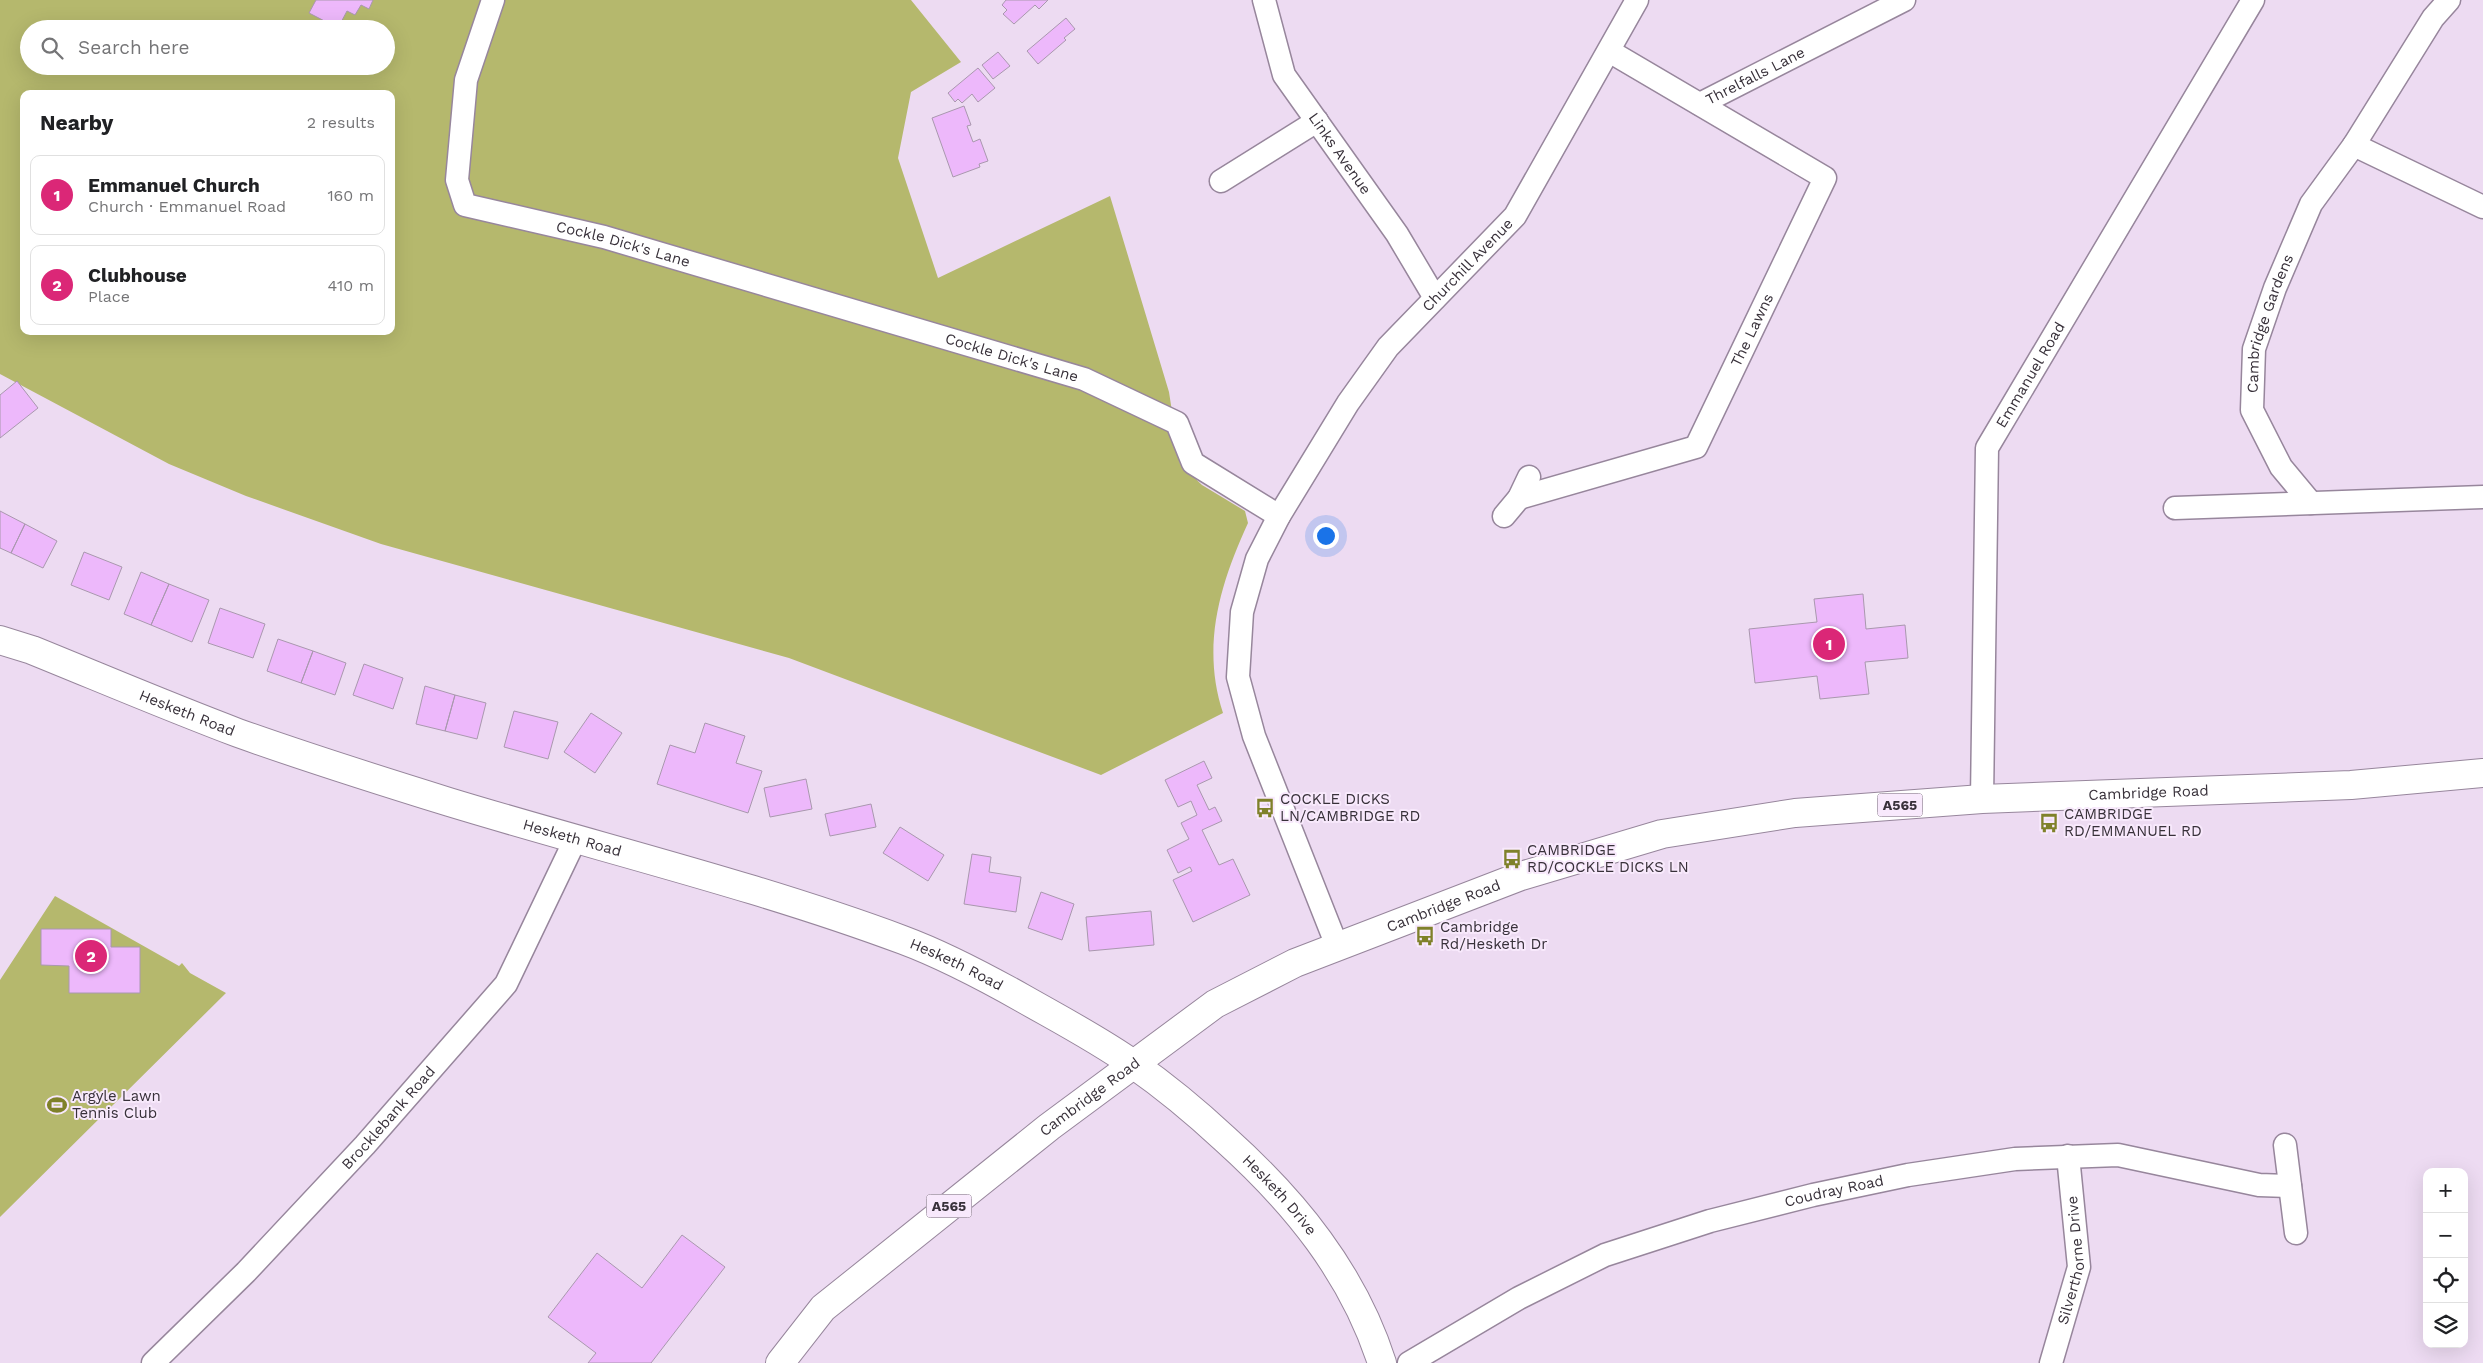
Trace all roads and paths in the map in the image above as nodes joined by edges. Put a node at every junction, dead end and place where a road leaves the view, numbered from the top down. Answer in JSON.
{"nodes":[{"id":1,"x":493,"y":0,"type":"edge"},
{"id":2,"x":1264,"y":0,"type":"edge"},
{"id":3,"x":1638,"y":0,"type":"edge"},
{"id":4,"x":1904,"y":0,"type":"edge"},
{"id":5,"x":2253,"y":0,"type":"edge"},
{"id":6,"x":2449,"y":0,"type":"edge"},
{"id":7,"x":1609,"y":51,"type":"junction"},
{"id":8,"x":1700,"y":104,"type":"junction"},
{"id":9,"x":1317,"y":121,"type":"junction"},
{"id":10,"x":2354,"y":145,"type":"junction"},
{"id":11,"x":1222,"y":181,"type":"dead end"},
{"id":12,"x":2483,"y":207,"type":"edge"},
{"id":13,"x":1436,"y":298,"type":"junction"},
{"id":14,"x":1529,"y":477,"type":"dead end"},
{"id":15,"x":2483,"y":497,"type":"edge"},
{"id":16,"x":1519,"y":498,"type":"junction"},
{"id":17,"x":2311,"y":503,"type":"junction"},
{"id":18,"x":2175,"y":508,"type":"dead end"},
{"id":19,"x":1278,"y":516,"type":"junction"},
{"id":20,"x":1504,"y":516,"type":"dead end"},
{"id":21,"x":0,"y":640,"type":"edge"},
{"id":22,"x":2483,"y":773,"type":"edge"},
{"id":23,"x":1982,"y":799,"type":"junction"},
{"id":24,"x":576,"y":838,"type":"junction"},
{"id":25,"x":1337,"y":946,"type":"junction"},
{"id":26,"x":1132,"y":1063,"type":"junction"},
{"id":27,"x":2285,"y":1145,"type":"dead end"},
{"id":28,"x":2068,"y":1156,"type":"junction"},
{"id":29,"x":2290,"y":1186,"type":"junction"},
{"id":30,"x":2296,"y":1233,"type":"dead end"},
{"id":31,"x":153,"y":1363,"type":"edge"},
{"id":32,"x":780,"y":1363,"type":"edge"},
{"id":33,"x":1382,"y":1363,"type":"edge"},
{"id":34,"x":1409,"y":1363,"type":"edge"},
{"id":35,"x":2051,"y":1363,"type":"edge"}],
"edges":[{"from":1,"to":19,"type":"street","name":"Cockle Dick's Lane"},
{"from":2,"to":9,"type":"street","name":"Links Avenue"},
{"from":3,"to":7,"type":"street","name":"Churchill Avenue"},
{"from":4,"to":8,"type":"street","name":"Threlfalls Lane"},
{"from":5,"to":23,"type":"street","name":"Emmanuel Road"},
{"from":6,"to":10,"type":"street","name":"Cambridge Gardens"},
{"from":7,"to":8,"type":"street","name":"Threlfalls Lane"},
{"from":7,"to":13,"type":"street","name":"Churchill Avenue"},
{"from":8,"to":16,"type":"street","name":"The Lawns"},
{"from":9,"to":11,"type":"street"},
{"from":9,"to":13,"type":"street","name":"Links Avenue"},
{"from":10,"to":12,"type":"street"},
{"from":10,"to":17,"type":"street","name":"Cambridge Gardens"},
{"from":13,"to":19,"type":"street","name":"Churchill Avenue"},
{"from":14,"to":16,"type":"street"},
{"from":15,"to":17,"type":"street"},
{"from":16,"to":20,"type":"street"},
{"from":17,"to":18,"type":"street"},
{"from":19,"to":25,"type":"street"},
{"from":21,"to":24,"type":"main road","name":"Hesketh Road"},
{"from":22,"to":23,"type":"main road","name":"Cambridge Road","number":"A565"},
{"from":23,"to":25,"type":"main road","name":"Cambridge Road","number":"A565"},
{"from":24,"to":26,"type":"main road","name":"Hesketh Road"},
{"from":24,"to":31,"type":"street","name":"Brocklebank Road"},
{"from":25,"to":26,"type":"main road","name":"Cambridge Road","number":"A565"},
{"from":26,"to":32,"type":"main road","name":"Cambridge Road","number":"A565"},
{"from":26,"to":33,"type":"main road","name":"Hesketh Drive"},
{"from":27,"to":29,"type":"street"},
{"from":28,"to":29,"type":"street","name":"Coudray Road"},
{"from":28,"to":34,"type":"street","name":"Coudray Road"},
{"from":28,"to":35,"type":"street","name":"Silverthorne Drive"},
{"from":29,"to":30,"type":"street"}]}
